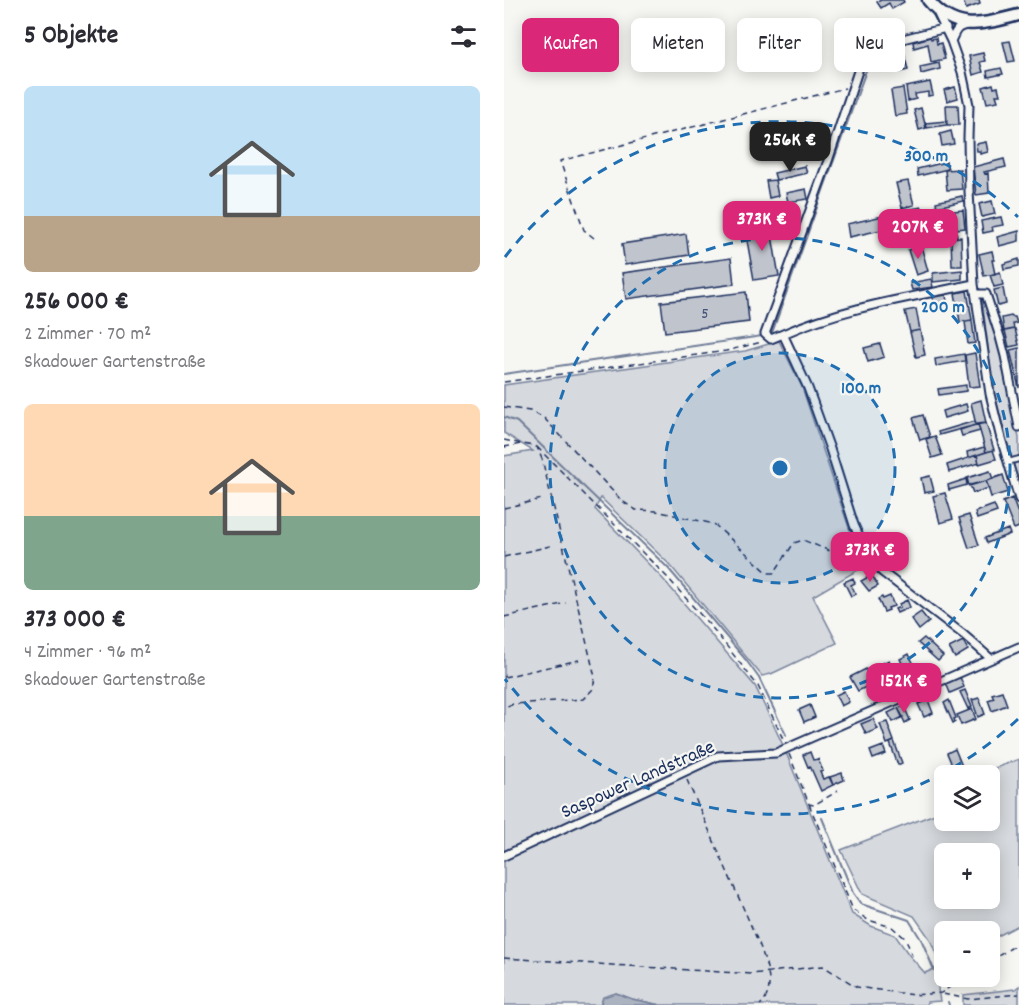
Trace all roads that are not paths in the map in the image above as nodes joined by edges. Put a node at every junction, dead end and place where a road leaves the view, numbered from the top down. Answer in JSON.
{"nodes":[{"id":1,"x":931,"y":4,"type":"edge"},
{"id":2,"x":1019,"y":15,"type":"edge"},
{"id":3,"x":969,"y":25,"type":"junction"},
{"id":4,"x":946,"y":28,"type":"junction"},
{"id":5,"x":951,"y":41,"type":"junction"},
{"id":6,"x":974,"y":284,"type":"junction"},
{"id":7,"x":976,"y":294,"type":"junction"},
{"id":8,"x":783,"y":334,"type":"junction"},
{"id":9,"x":1019,"y":427,"type":"edge"},
{"id":10,"x":1019,"y":459,"type":"edge"},
{"id":11,"x":1008,"y":462,"type":"junction"},
{"id":12,"x":1019,"y":499,"type":"edge"},
{"id":13,"x":1019,"y":646,"type":"edge"},
{"id":14,"x":990,"y":658,"type":"junction"},
{"id":15,"x":504,"y":856,"type":"edge"}],
"edges":[{"from":1,"to":3,"type":"street"},
{"from":1,"to":4,"type":"street"},
{"from":2,"to":3,"type":"street"},
{"from":3,"to":5,"type":"street"},
{"from":4,"to":5,"type":"street"},
{"from":4,"to":8,"type":"street"},
{"from":5,"to":6,"type":"street"},
{"from":6,"to":7,"type":"street"},
{"from":6,"to":8,"type":"street"},
{"from":7,"to":9,"type":"street"},
{"from":7,"to":11,"type":"street"},
{"from":8,"to":14,"type":"street"},
{"from":10,"to":11,"type":"lane"},
{"from":11,"to":12,"type":"street"},
{"from":13,"to":14,"type":"street","name":"Saspower Landstraße"},
{"from":14,"to":15,"type":"street","name":"Saspower Landstraße"}]}
